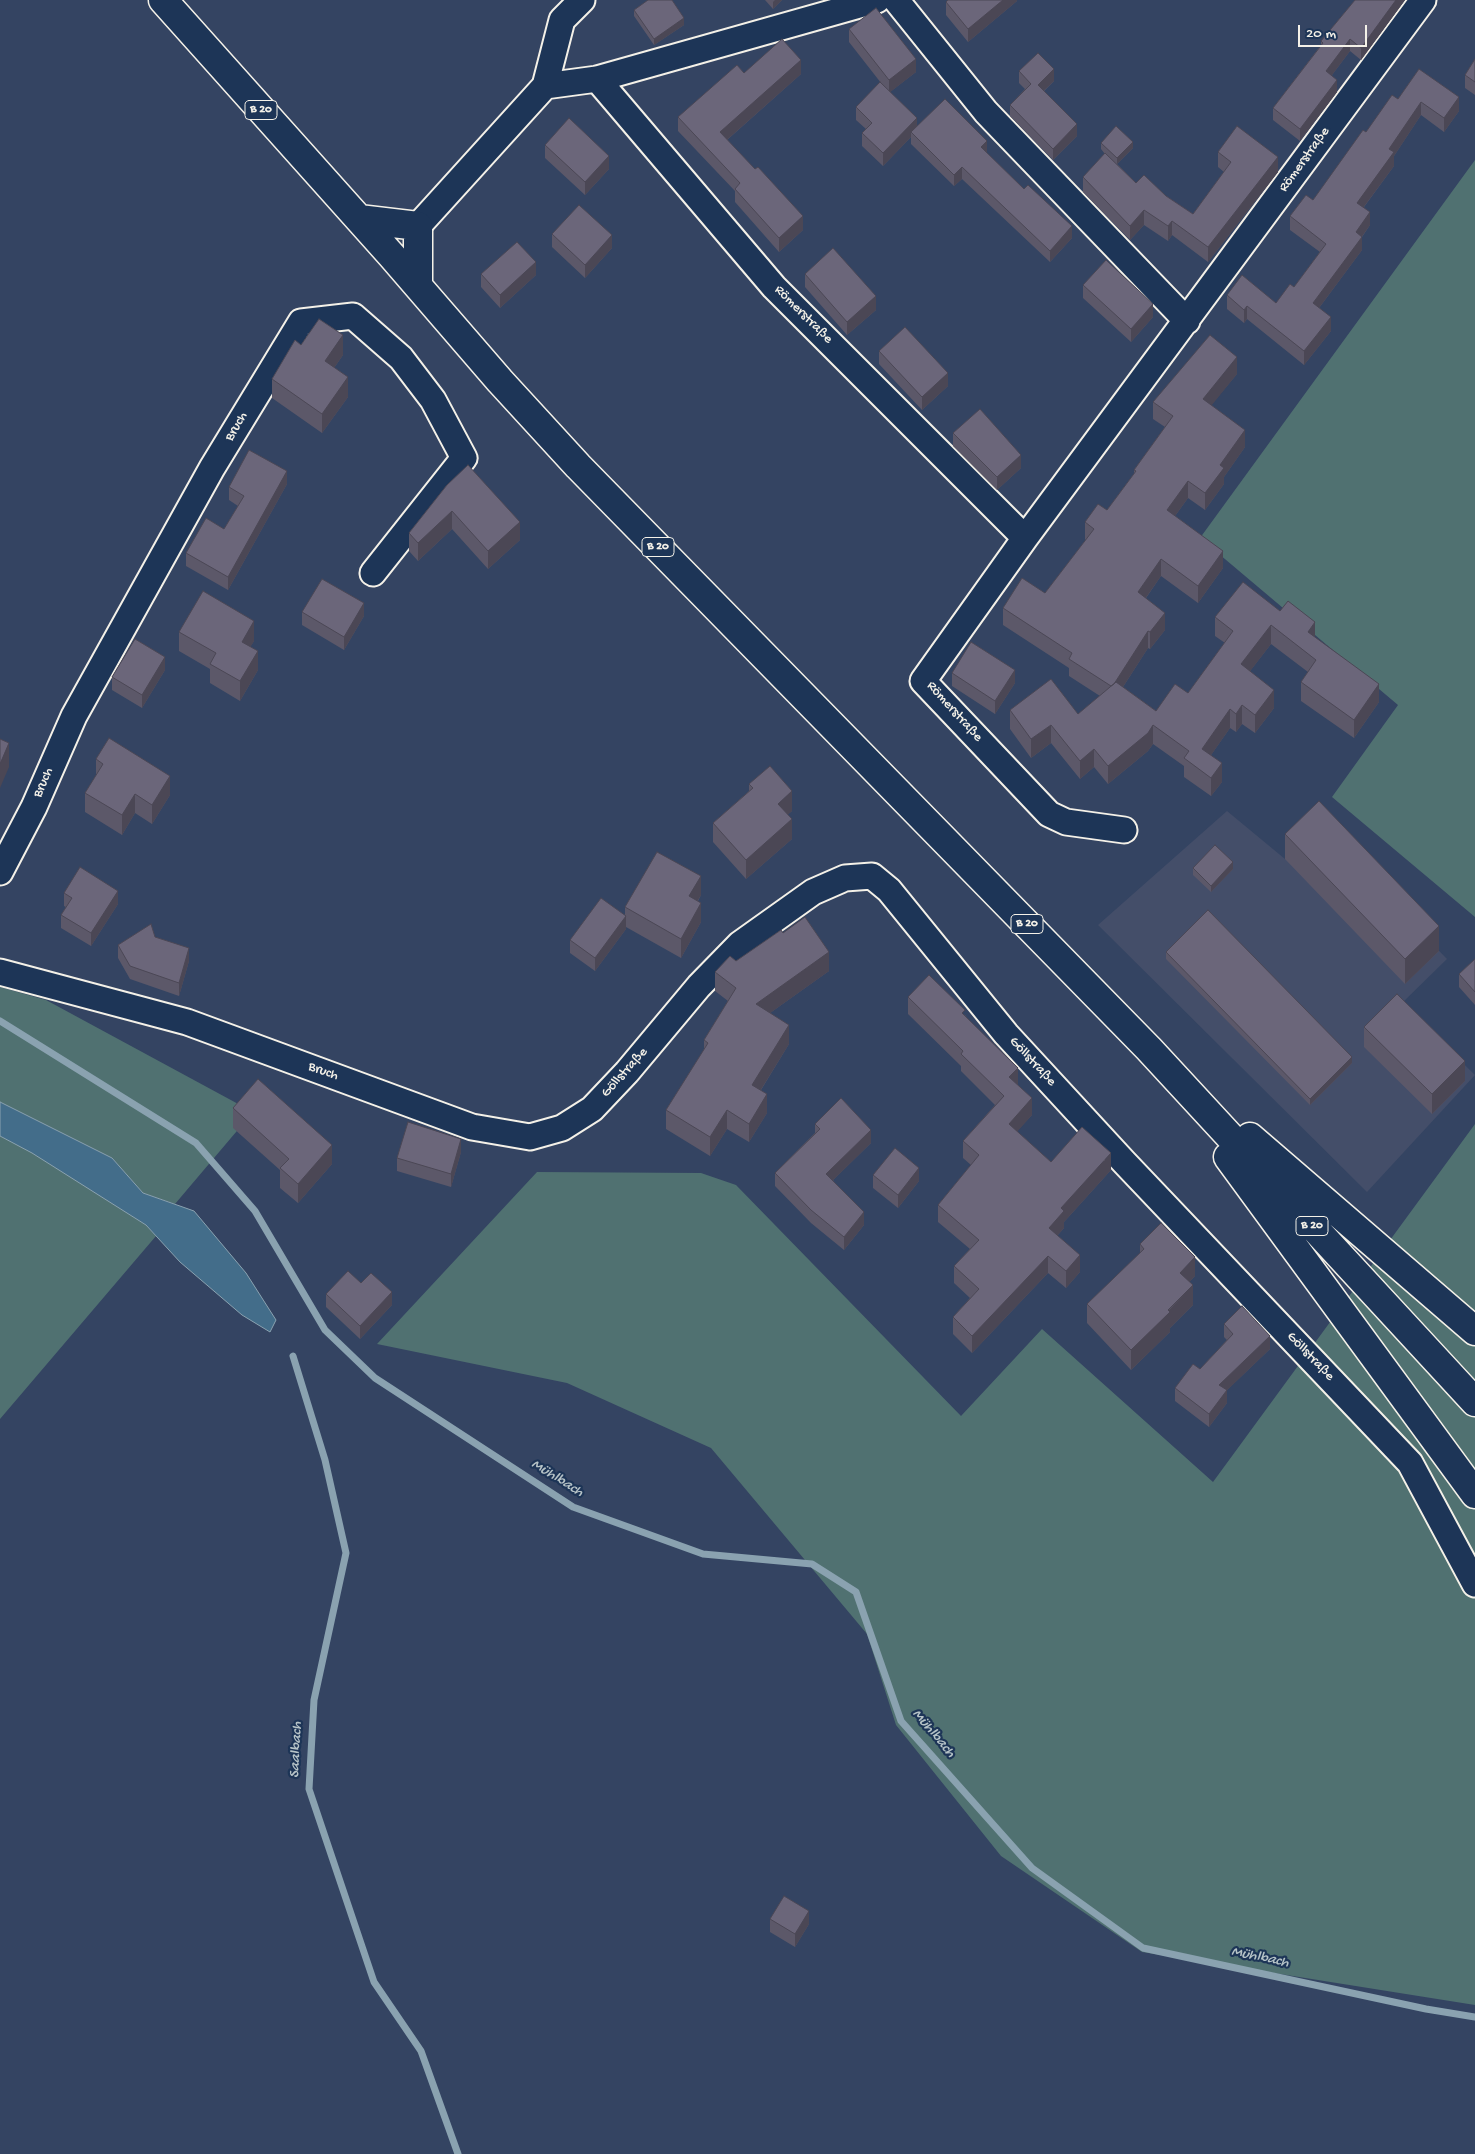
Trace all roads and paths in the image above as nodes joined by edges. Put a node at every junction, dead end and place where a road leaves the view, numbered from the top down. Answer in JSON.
{"nodes":[{"id":1,"x":163,"y":0,"type":"edge"},
{"id":2,"x":582,"y":0,"type":"edge"},
{"id":3,"x":877,"y":0,"type":"edge"},
{"id":4,"x":896,"y":0,"type":"edge"},
{"id":5,"x":1423,"y":0,"type":"edge"},
{"id":6,"x":596,"y":79,"type":"junction"},
{"id":7,"x":545,"y":86,"type":"junction"},
{"id":8,"x":359,"y":219,"type":"junction"},
{"id":9,"x":418,"y":226,"type":"junction"},
{"id":10,"x":418,"y":286,"type":"junction"},
{"id":11,"x":1186,"y":321,"type":"junction"},
{"id":12,"x":1025,"y":538,"type":"junction"},
{"id":13,"x":373,"y":573,"type":"dead end"},
{"id":14,"x":1124,"y":830,"type":"dead end"},
{"id":15,"x":0,"y":872,"type":"edge"},
{"id":16,"x":0,"y":972,"type":"edge"},
{"id":17,"x":1149,"y":1049,"type":"junction"},
{"id":18,"x":530,"y":1137,"type":"joint"},
{"id":19,"x":1475,"y":1331,"type":"edge"},
{"id":20,"x":1475,"y":1402,"type":"edge"},
{"id":21,"x":1475,"y":1494,"type":"edge"},
{"id":22,"x":1475,"y":1584,"type":"edge"}],
"edges":[{"from":1,"to":8,"type":"main road","number":"B 20"},
{"from":2,"to":7,"type":"street"},
{"from":3,"to":6,"type":"street"},
{"from":4,"to":11,"type":"street"},
{"from":5,"to":11,"type":"street","name":"Römerstraße"},
{"from":6,"to":7,"type":"street"},
{"from":6,"to":12,"type":"street","name":"Römerstraße"},
{"from":7,"to":9,"type":"street"},
{"from":8,"to":9,"type":"main road"},
{"from":8,"to":10,"type":"main road","number":"B 20"},
{"from":9,"to":10,"type":"main road"},
{"from":10,"to":17,"type":"main road","number":"B 20"},
{"from":11,"to":12,"type":"street","name":"Römerstraße"},
{"from":12,"to":14,"type":"street","name":"Römerstraße"},
{"from":13,"to":15,"type":"street","name":"Bruch"},
{"from":16,"to":18,"type":"street","name":"Bruch"},
{"from":17,"to":19,"type":"main road"},
{"from":17,"to":20,"type":"main road","number":"B 20"},
{"from":17,"to":21,"type":"main road"},
{"from":18,"to":22,"type":"street","name":"Göllstraße"}]}
